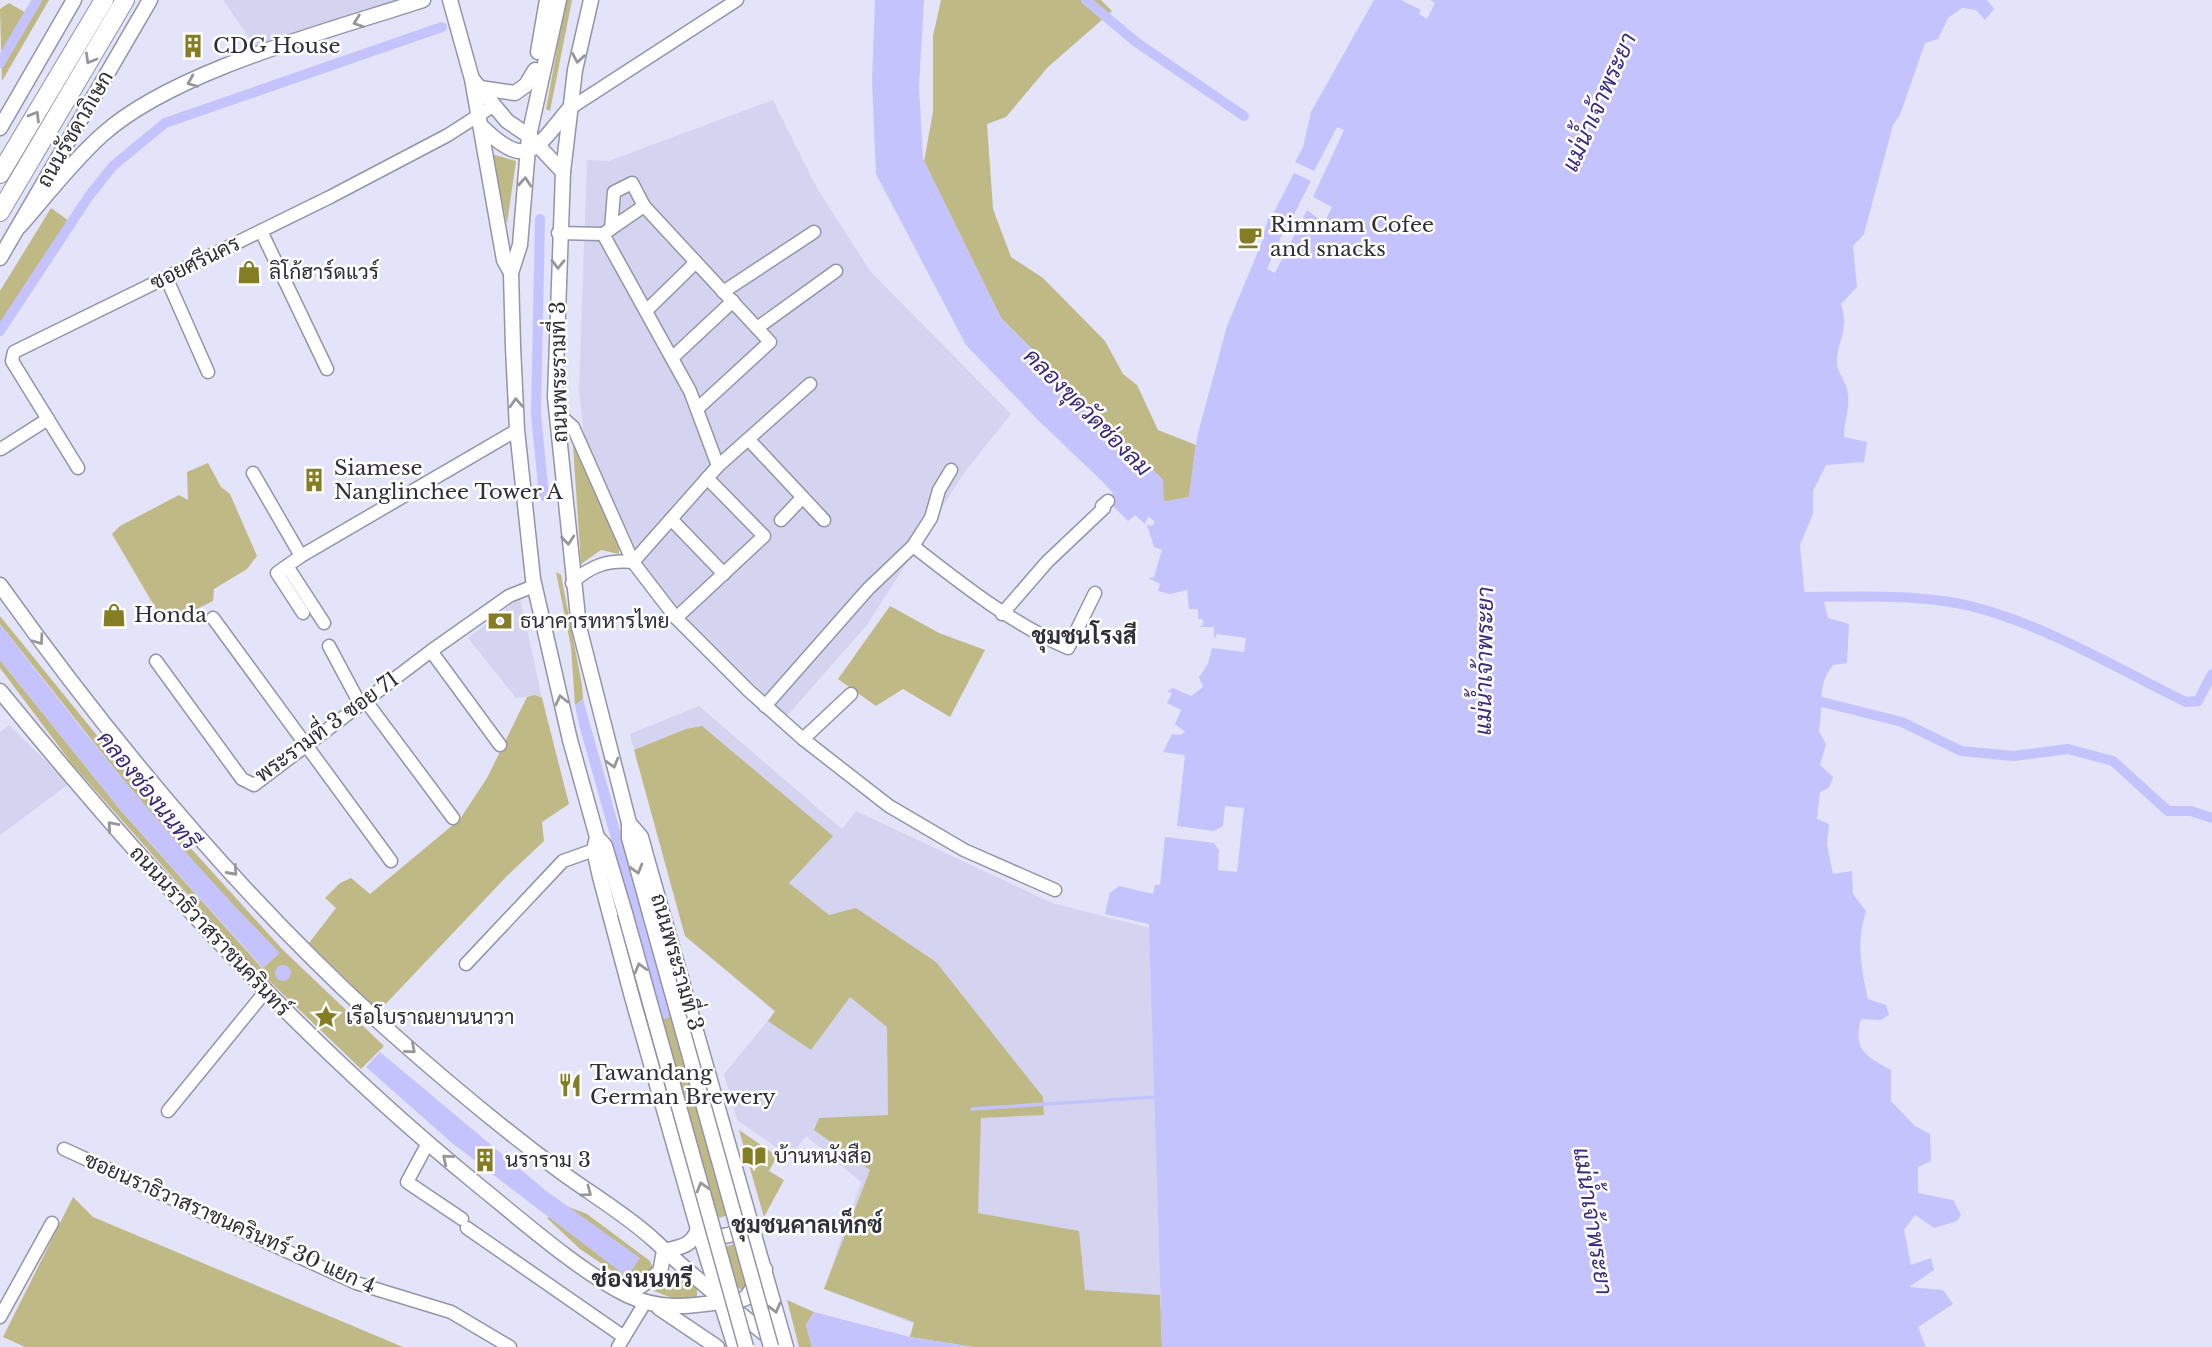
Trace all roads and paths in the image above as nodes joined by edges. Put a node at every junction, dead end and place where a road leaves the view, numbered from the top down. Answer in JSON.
{"nodes":[{"id":1,"x":74,"y":0,"type":"edge"},
{"id":2,"x":104,"y":0,"type":"edge"},
{"id":3,"x":125,"y":0,"type":"edge"},
{"id":4,"x":150,"y":0,"type":"edge"},
{"id":5,"x":423,"y":0,"type":"edge"},
{"id":6,"x":450,"y":0,"type":"edge"},
{"id":7,"x":547,"y":0,"type":"edge"},
{"id":8,"x":559,"y":0,"type":"edge"},
{"id":9,"x":591,"y":0,"type":"edge"},
{"id":10,"x":737,"y":0,"type":"edge"},
{"id":11,"x":535,"y":70,"type":"junction"},
{"id":12,"x":476,"y":84,"type":"junction"},
{"id":13,"x":537,"y":91,"type":"junction"},
{"id":14,"x":493,"y":106,"type":"junction"},
{"id":15,"x":569,"y":109,"type":"junction"},
{"id":16,"x":480,"y":121,"type":"junction"},
{"id":17,"x":0,"y":128,"type":"edge"},
{"id":18,"x":532,"y":144,"type":"junction"},
{"id":19,"x":563,"y":172,"type":"junction"},
{"id":20,"x":0,"y":174,"type":"edge"},
{"id":21,"x":644,"y":206,"type":"junction"},
{"id":22,"x":0,"y":212,"type":"edge"},
{"id":23,"x":20,"y":226,"type":"junction"},
{"id":24,"x":261,"y":231,"type":"junction"},
{"id":25,"x":607,"y":231,"type":"junction"},
{"id":26,"x":814,"y":232,"type":"dead end"},
{"id":27,"x":558,"y":233,"type":"junction"},
{"id":28,"x":0,"y":258,"type":"edge"},
{"id":29,"x":696,"y":262,"type":"junction"},
{"id":30,"x":836,"y":271,"type":"dead end"},
{"id":31,"x":511,"y":274,"type":"junction"},
{"id":32,"x":166,"y":277,"type":"junction"},
{"id":33,"x":728,"y":297,"type":"junction"},
{"id":34,"x":646,"y":311,"type":"junction"},
{"id":35,"x":757,"y":328,"type":"junction"},
{"id":36,"x":672,"y":358,"type":"junction"},
{"id":37,"x":327,"y":369,"type":"dead end"},
{"id":38,"x":208,"y":372,"type":"dead end"},
{"id":39,"x":810,"y":384,"type":"dead end"},
{"id":40,"x":697,"y":409,"type":"junction"},
{"id":41,"x":557,"y":413,"type":"junction"},
{"id":42,"x":48,"y":419,"type":"junction"},
{"id":43,"x":517,"y":430,"type":"junction"},
{"id":44,"x":750,"y":440,"type":"junction"},
{"id":45,"x":1,"y":449,"type":"edge"},
{"id":46,"x":718,"y":466,"type":"junction"},
{"id":47,"x":78,"y":468,"type":"dead end"},
{"id":48,"x":951,"y":470,"type":"dead end"},
{"id":49,"x":253,"y":472,"type":"dead end"},
{"id":50,"x":707,"y":478,"type":"junction"},
{"id":51,"x":802,"y":498,"type":"junction"},
{"id":52,"x":1108,"y":501,"type":"dead end"},
{"id":53,"x":671,"y":519,"type":"junction"},
{"id":54,"x":781,"y":520,"type":"dead end"},
{"id":55,"x":824,"y":520,"type":"dead end"},
{"id":56,"x":913,"y":546,"type":"junction"},
{"id":57,"x":301,"y":556,"type":"junction"},
{"id":58,"x":633,"y":562,"type":"junction"},
{"id":59,"x":282,"y":569,"type":"junction"},
{"id":60,"x":724,"y":574,"type":"junction"},
{"id":61,"x":572,"y":583,"type":"junction"},
{"id":62,"x":0,"y":585,"type":"edge"},
{"id":63,"x":534,"y":586,"type":"junction"},
{"id":64,"x":1095,"y":593,"type":"dead end"},
{"id":65,"x":303,"y":613,"type":"dead end"},
{"id":66,"x":1002,"y":614,"type":"junction"},
{"id":67,"x":213,"y":618,"type":"dead end"},
{"id":68,"x":676,"y":618,"type":"junction"},
{"id":69,"x":324,"y":623,"type":"dead end"},
{"id":70,"x":329,"y":646,"type":"dead end"},
{"id":71,"x":431,"y":651,"type":"junction"},
{"id":72,"x":156,"y":661,"type":"dead end"},
{"id":73,"x":0,"y":691,"type":"edge"},
{"id":74,"x":851,"y":694,"type":"dead end"},
{"id":75,"x":362,"y":702,"type":"junction"},
{"id":76,"x":765,"y":706,"type":"junction"},
{"id":77,"x":803,"y":739,"type":"junction"},
{"id":78,"x":500,"y":745,"type":"dead end"},
{"id":79,"x":305,"y":746,"type":"junction"},
{"id":80,"x":453,"y":818,"type":"dead end"},
{"id":81,"x":629,"y":822,"type":"junction"},
{"id":82,"x":596,"y":843,"type":"junction"},
{"id":83,"x":391,"y":861,"type":"dead end"},
{"id":84,"x":1055,"y":890,"type":"dead end"},
{"id":85,"x":466,"y":964,"type":"dead end"},
{"id":86,"x":265,"y":992,"type":"junction"},
{"id":87,"x":168,"y":1111,"type":"dead end"},
{"id":88,"x":428,"y":1143,"type":"junction"},
{"id":89,"x":64,"y":1149,"type":"dead end"},
{"id":90,"x":748,"y":1214,"type":"junction"},
{"id":91,"x":52,"y":1223,"type":"dead end"},
{"id":92,"x":698,"y":1229,"type":"junction"},
{"id":93,"x":664,"y":1251,"type":"junction"},
{"id":94,"x":765,"y":1269,"type":"junction"},
{"id":95,"x":628,"y":1295,"type":"junction"},
{"id":96,"x":646,"y":1301,"type":"junction"},
{"id":97,"x":723,"y":1301,"type":"junction"},
{"id":98,"x":0,"y":1317,"type":"edge"},
{"id":99,"x":621,"y":1342,"type":"edge"},
{"id":100,"x":510,"y":1347,"type":"edge"},
{"id":101,"x":717,"y":1347,"type":"edge"},
{"id":102,"x":736,"y":1347,"type":"edge"},
{"id":103,"x":746,"y":1347,"type":"edge"},
{"id":104,"x":771,"y":1347,"type":"edge"},
{"id":105,"x":784,"y":1347,"type":"edge"}],
"edges":[{"from":1,"to":17,"type":"main road"},
{"from":20,"to":2,"type":"highway","one_way":true},
{"from":3,"to":22,"type":"highway","one_way":true},
{"from":4,"to":23,"type":"main road","name":"ถนนรัชดาภิเษก"},
{"from":5,"to":23,"type":"main road","one_way":true},
{"from":6,"to":12,"type":"main road"},
{"from":7,"to":11,"type":"main road","name":"ถนนพระรามที่ 3"},
{"from":8,"to":13,"type":"main road","name":"ถนนพระรามที่ 3"},
{"from":9,"to":15,"type":"main road","name":"ถนนพระรามที่ 3","one_way":true},
{"from":10,"to":15,"type":"street"},
{"from":11,"to":12,"type":"main road"},
{"from":11,"to":13,"type":"main road","name":"ถนนพระรามที่ 3"},
{"from":12,"to":14,"type":"main road"},
{"from":12,"to":16,"type":"main road"},
{"from":13,"to":18,"type":"main road","name":"ถนนพระรามที่ 3"},
{"from":14,"to":16,"type":"street","name":"ซอยศรีนคร"},
{"from":14,"to":18,"type":"main road"},
{"from":15,"to":18,"type":"main road"},
{"from":15,"to":19,"type":"main road","name":"ถนนพระรามที่ 3"},
{"from":16,"to":18,"type":"main road"},
{"from":16,"to":24,"type":"street","name":"ซอยศรีนคร"},
{"from":16,"to":31,"type":"main road"},
{"from":18,"to":19,"type":"main road"},
{"from":31,"to":18,"type":"main road","name":"ถนนพระรามที่ 3","one_way":true},
{"from":19,"to":27,"type":"main road","name":"ถนนพระรามที่ 3"},
{"from":21,"to":25,"type":"street"},
{"from":21,"to":25,"type":"street"},
{"from":21,"to":29,"type":"street"},
{"from":23,"to":28,"type":"main road","name":"ถนนรัชดาภิเษก"},
{"from":24,"to":32,"type":"street","name":"ซอยศรีนคร"},
{"from":24,"to":37,"type":"street"},
{"from":25,"to":27,"type":"street"},
{"from":25,"to":34,"type":"street"},
{"from":26,"to":33,"type":"street"},
{"from":27,"to":41,"type":"main road","name":"ถนนพระรามที่ 3","one_way":true},
{"from":29,"to":33,"type":"street"},
{"from":29,"to":34,"type":"street"},
{"from":30,"to":35,"type":"street"},
{"from":43,"to":31,"type":"main road","name":"ถนนพระรามที่ 3","one_way":true},
{"from":32,"to":38,"type":"street"},
{"from":32,"to":42,"type":"street","name":"ซอยศรีนคร"},
{"from":33,"to":35,"type":"street"},
{"from":33,"to":36,"type":"street"},
{"from":34,"to":36,"type":"street"},
{"from":35,"to":40,"type":"street"},
{"from":36,"to":40,"type":"street"},
{"from":39,"to":44,"type":"street"},
{"from":40,"to":46,"type":"street"},
{"from":41,"to":58,"type":"street"},
{"from":41,"to":61,"type":"main road","name":"ถนนพระรามที่ 3","one_way":true},
{"from":42,"to":45,"type":"street"},
{"from":42,"to":47,"type":"street","name":"ซอยศรีนคร"},
{"from":43,"to":57,"type":"street"},
{"from":43,"to":63,"type":"main road","name":"ถนนพระรามที่ 3"},
{"from":44,"to":46,"type":"street"},
{"from":44,"to":51,"type":"street"},
{"from":46,"to":50,"type":"street"},
{"from":48,"to":56,"type":"street"},
{"from":49,"to":57,"type":"street"},
{"from":50,"to":53,"type":"street"},
{"from":50,"to":60,"type":"street"},
{"from":51,"to":54,"type":"street"},
{"from":51,"to":55,"type":"street"},
{"from":52,"to":66,"type":"street"},
{"from":53,"to":58,"type":"street"},
{"from":53,"to":60,"type":"street"},
{"from":56,"to":66,"type":"street"},
{"from":56,"to":76,"type":"street"},
{"from":57,"to":59,"type":"street"},
{"from":58,"to":61,"type":"street"},
{"from":58,"to":68,"type":"street"},
{"from":59,"to":65,"type":"street"},
{"from":59,"to":69,"type":"street"},
{"from":60,"to":68,"type":"street"},
{"from":61,"to":81,"type":"main road","name":"ถนนพระรามที่ 3","one_way":true},
{"from":62,"to":93,"type":"main road","one_way":true},
{"from":63,"to":71,"type":"street","name":"พระรามที่ 3 ซอย 71"},
{"from":82,"to":63,"type":"main road","name":"ถนนพระรามที่ 3","one_way":true},
{"from":64,"to":66,"type":"street"},
{"from":67,"to":79,"type":"street"},
{"from":68,"to":76,"type":"street"},
{"from":70,"to":75,"type":"street"},
{"from":71,"to":75,"type":"street","name":"พระรามที่ 3 ซอย 71"},
{"from":71,"to":78,"type":"street"},
{"from":72,"to":79,"type":"street","name":"พระรามที่ 3 ซอย 71"},
{"from":86,"to":73,"type":"main road","name":"ถนนนราธิวาสราชนครินทร์","one_way":true},
{"from":74,"to":77,"type":"street"},
{"from":75,"to":79,"type":"street","name":"พระรามที่ 3 ซอย 71"},
{"from":75,"to":80,"type":"street"},
{"from":76,"to":77,"type":"street"},
{"from":77,"to":84,"type":"street"},
{"from":79,"to":83,"type":"street"},
{"from":81,"to":90,"type":"main road","name":"ถนนพระรามที่ 3"},
{"from":81,"to":104,"type":"main road","name":"ถนนพระรามที่ 3","one_way":true,"bridge":true},
{"from":82,"to":85,"type":"street"},
{"from":82,"to":92,"type":"main road","name":"ถนนพระรามที่ 3"},
{"from":103,"to":82,"type":"main road","name":"ถนนพระรามที่ 3","one_way":true,"bridge":true},
{"from":86,"to":87,"type":"street"},
{"from":86,"to":88,"type":"main road","name":"ถนนนราธิวาสราชนครินทร์"},
{"from":95,"to":88,"type":"main road","name":"ถนนนราธิวาสราชนครินทร์","one_way":true},
{"from":88,"to":99,"type":"street"},
{"from":89,"to":100,"type":"street","name":"ซอยนราธิวาสราชนครินทร์ 30 แยก 4"},
{"from":90,"to":92,"type":"main road"},
{"from":90,"to":94,"type":"main road","name":"ถนนพระรามที่ 3"},
{"from":91,"to":98,"type":"street"},
{"from":92,"to":93,"type":"main road"},
{"from":92,"to":97,"type":"main road","name":"ถนนพระรามที่ 3"},
{"from":93,"to":95,"type":"main road"},
{"from":93,"to":97,"type":"main road"},
{"from":94,"to":97,"type":"main road","name":"ถนนนราธิวาสราชนครินทร์"},
{"from":94,"to":105,"type":"main road","name":"ถนนพระรามที่ 3","one_way":true},
{"from":95,"to":96,"type":"main road","name":"ถนนนราธิวาสราชนครินทร์"},
{"from":96,"to":97,"type":"main road","name":"ถนนนราธิวาสราชนครินทร์"},
{"from":96,"to":99,"type":"street"},
{"from":96,"to":101,"type":"main road"},
{"from":97,"to":102,"type":"main road","name":"ถนนพระรามที่ 3"},
{"from":97,"to":105,"type":"main road"}]}
